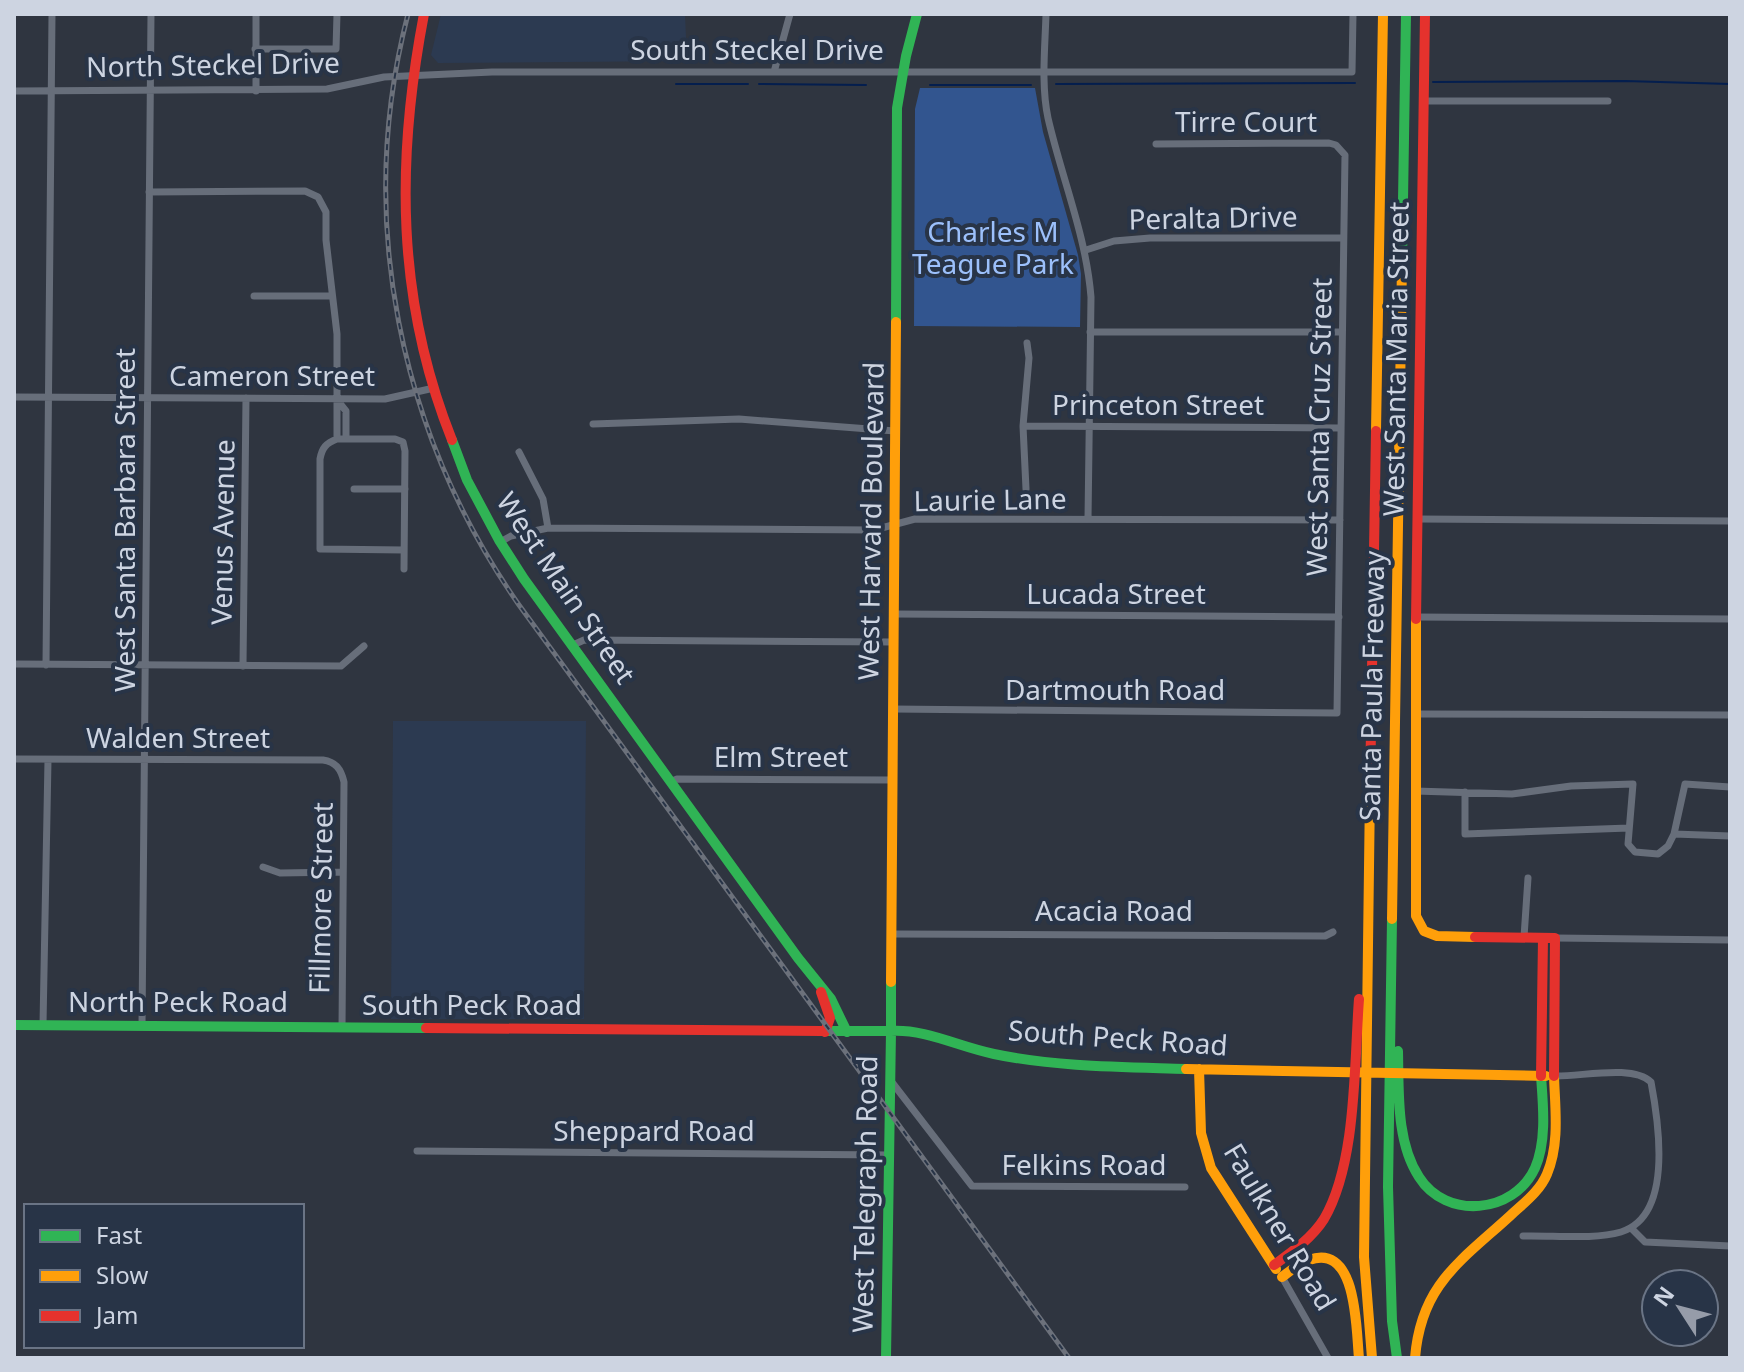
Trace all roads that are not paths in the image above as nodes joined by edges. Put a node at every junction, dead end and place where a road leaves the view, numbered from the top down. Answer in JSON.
{"nodes":[{"id":1,"x":52,"y":14,"type":"edge"},
{"id":2,"x":151,"y":14,"type":"edge"},
{"id":3,"x":256,"y":14,"type":"edge"},
{"id":4,"x":337,"y":14,"type":"edge"},
{"id":5,"x":424,"y":14,"type":"edge"},
{"id":6,"x":790,"y":14,"type":"edge"},
{"id":7,"x":917,"y":14,"type":"edge"},
{"id":8,"x":1046,"y":14,"type":"edge"},
{"id":9,"x":1353,"y":14,"type":"edge"},
{"id":10,"x":1383,"y":14,"type":"edge"},
{"id":11,"x":1406,"y":14,"type":"edge"},
{"id":12,"x":1425,"y":14,"type":"edge"},
{"id":13,"x":255,"y":49,"type":"junction"},
{"id":14,"x":1045,"y":71,"type":"junction"},
{"id":15,"x":774,"y":72,"type":"junction"},
{"id":16,"x":902,"y":73,"type":"junction"},
{"id":17,"x":412,"y":75,"type":"junction"},
{"id":18,"x":149,"y":90,"type":"junction"},
{"id":19,"x":14,"y":91,"type":"edge"},
{"id":20,"x":51,"y":91,"type":"junction"},
{"id":21,"x":256,"y":91,"type":"junction"},
{"id":22,"x":1423,"y":101,"type":"junction"},
{"id":23,"x":1608,"y":101,"type":"dead end"},
{"id":24,"x":1156,"y":144,"type":"dead end"},
{"id":25,"x":1336,"y":145,"type":"joint"},
{"id":26,"x":149,"y":192,"type":"junction"},
{"id":27,"x":1343,"y":238,"type":"junction"},
{"id":28,"x":1086,"y":250,"type":"junction"},
{"id":29,"x":254,"y":296,"type":"dead end"},
{"id":30,"x":332,"y":296,"type":"junction"},
{"id":31,"x":1090,"y":332,"type":"junction"},
{"id":32,"x":1341,"y":332,"type":"junction"},
{"id":33,"x":1027,"y":343,"type":"dead end"},
{"id":34,"x":434,"y":388,"type":"junction"},
{"id":35,"x":14,"y":397,"type":"edge"},
{"id":36,"x":148,"y":397,"type":"junction"},
{"id":37,"x":50,"y":398,"type":"junction"},
{"id":38,"x":246,"y":398,"type":"junction"},
{"id":39,"x":337,"y":399,"type":"junction"},
{"id":40,"x":593,"y":424,"type":"dead end"},
{"id":41,"x":1023,"y":426,"type":"junction"},
{"id":42,"x":1089,"y":426,"type":"junction"},
{"id":43,"x":1340,"y":428,"type":"junction"},
{"id":44,"x":895,"y":431,"type":"junction"},
{"id":45,"x":341,"y":439,"type":"junction"},
{"id":46,"x":519,"y":452,"type":"dead end"},
{"id":47,"x":354,"y":489,"type":"dead end"},
{"id":48,"x":405,"y":489,"type":"junction"},
{"id":49,"x":1026,"y":489,"type":"dead end"},
{"id":50,"x":1088,"y":519,"type":"junction"},
{"id":51,"x":1419,"y":519,"type":"junction"},
{"id":52,"x":1340,"y":520,"type":"junction"},
{"id":53,"x":1730,"y":521,"type":"edge"},
{"id":54,"x":896,"y":526,"type":"junction"},
{"id":55,"x":548,"y":528,"type":"junction"},
{"id":56,"x":500,"y":542,"type":"junction"},
{"id":57,"x":404,"y":550,"type":"junction"},
{"id":58,"x":404,"y":569,"type":"dead end"},
{"id":59,"x":893,"y":614,"type":"junction"},
{"id":60,"x":1339,"y":617,"type":"junction"},
{"id":61,"x":1416,"y":617,"type":"junction"},
{"id":62,"x":1730,"y":619,"type":"edge"},
{"id":63,"x":893,"y":642,"type":"junction"},
{"id":64,"x":573,"y":645,"type":"junction"},
{"id":65,"x":364,"y":646,"type":"dead end"},
{"id":66,"x":14,"y":664,"type":"edge"},
{"id":67,"x":46,"y":665,"type":"junction"},
{"id":68,"x":145,"y":665,"type":"junction"},
{"id":69,"x":243,"y":666,"type":"junction"},
{"id":70,"x":893,"y":709,"type":"junction"},
{"id":71,"x":1337,"y":713,"type":"joint"},
{"id":72,"x":1415,"y":714,"type":"junction"},
{"id":73,"x":1730,"y":715,"type":"edge"},
{"id":74,"x":14,"y":759,"type":"edge"},
{"id":75,"x":48,"y":760,"type":"junction"},
{"id":76,"x":145,"y":760,"type":"junction"},
{"id":77,"x":339,"y":768,"type":"joint"},
{"id":78,"x":893,"y":780,"type":"junction"},
{"id":79,"x":670,"y":782,"type":"junction"},
{"id":80,"x":1730,"y":787,"type":"edge"},
{"id":81,"x":1415,"y":791,"type":"junction"},
{"id":82,"x":1465,"y":792,"type":"junction"},
{"id":83,"x":1629,"y":828,"type":"junction"},
{"id":84,"x":1674,"y":834,"type":"junction"},
{"id":85,"x":1730,"y":836,"type":"edge"},
{"id":86,"x":263,"y":867,"type":"dead end"},
{"id":87,"x":343,"y":872,"type":"junction"},
{"id":88,"x":1528,"y":878,"type":"dead end"},
{"id":89,"x":1369,"y":891,"type":"junction"},
{"id":90,"x":1333,"y":932,"type":"dead end"},
{"id":91,"x":893,"y":934,"type":"junction"},
{"id":92,"x":1391,"y":935,"type":"junction"},
{"id":93,"x":1524,"y":937,"type":"junction"},
{"id":94,"x":1543,"y":938,"type":"junction"},
{"id":95,"x":1555,"y":938,"type":"junction"},
{"id":96,"x":1730,"y":940,"type":"edge"},
{"id":97,"x":816,"y":979,"type":"junction"},
{"id":98,"x":14,"y":1025,"type":"edge"},
{"id":99,"x":43,"y":1025,"type":"junction"},
{"id":100,"x":142,"y":1026,"type":"junction"},
{"id":101,"x":342,"y":1028,"type":"junction"},
{"id":102,"x":891,"y":1031,"type":"junction"},
{"id":103,"x":825,"y":1032,"type":"junction"},
{"id":104,"x":847,"y":1032,"type":"junction"},
{"id":105,"x":1199,"y":1069,"type":"junction"},
{"id":106,"x":1541,"y":1076,"type":"junction"},
{"id":107,"x":1554,"y":1076,"type":"junction"},
{"id":108,"x":890,"y":1081,"type":"junction"},
{"id":109,"x":417,"y":1151,"type":"dead end"},
{"id":110,"x":890,"y":1155,"type":"junction"},
{"id":111,"x":1185,"y":1187,"type":"dead end"},
{"id":112,"x":1631,"y":1228,"type":"junction"},
{"id":113,"x":1523,"y":1236,"type":"dead end"},
{"id":114,"x":1730,"y":1246,"type":"edge"},
{"id":115,"x":1274,"y":1265,"type":"junction"},
{"id":116,"x":1282,"y":1277,"type":"junction"},
{"id":117,"x":886,"y":1358,"type":"edge"},
{"id":118,"x":1328,"y":1358,"type":"edge"},
{"id":119,"x":1359,"y":1358,"type":"edge"},
{"id":120,"x":1372,"y":1358,"type":"edge"},
{"id":121,"x":1397,"y":1358,"type":"edge"},
{"id":122,"x":1415,"y":1358,"type":"edge"}],
"edges":[{"from":1,"to":20,"type":"street"},
{"from":2,"to":18,"type":"street","name":"West Santa Barbara Street"},
{"from":3,"to":13,"type":"street"},
{"from":4,"to":13,"type":"street"},
{"from":5,"to":17,"type":"main road","name":"West Main Street"},
{"from":6,"to":15,"type":"street"},
{"from":7,"to":16,"type":"main road","name":"West Harvard Boulevard"},
{"from":8,"to":14,"type":"street"},
{"from":9,"to":14,"type":"street","name":"South Steckel Drive"},
{"from":10,"to":89,"type":"main road","name":"Santa Paula Freeway"},
{"from":11,"to":92,"type":"main road","name":"Santa Paula Freeway"},
{"from":12,"to":22,"type":"main road","name":"West Santa Maria Street"},
{"from":13,"to":21,"type":"street"},
{"from":14,"to":16,"type":"street","name":"South Steckel Drive"},
{"from":14,"to":28,"type":"street"},
{"from":15,"to":16,"type":"street","name":"South Steckel Drive"},
{"from":15,"to":17,"type":"street","name":"South Steckel Drive"},
{"from":16,"to":44,"type":"main road","name":"West Harvard Boulevard"},
{"from":17,"to":21,"type":"street","name":"North Steckel Drive"},
{"from":17,"to":34,"type":"main road","name":"West Main Street"},
{"from":18,"to":20,"type":"street","name":"North Steckel Drive"},
{"from":18,"to":21,"type":"street","name":"North Steckel Drive"},
{"from":18,"to":26,"type":"street","name":"West Santa Barbara Street"},
{"from":19,"to":20,"type":"street","name":"North Steckel Drive"},
{"from":20,"to":37,"type":"street"},
{"from":22,"to":23,"type":"street"},
{"from":22,"to":51,"type":"main road","name":"West Santa Maria Street"},
{"from":24,"to":25,"type":"street","name":"Tirre Court"},
{"from":25,"to":27,"type":"street","name":"West Santa Cruz Street"},
{"from":26,"to":30,"type":"street"},
{"from":26,"to":36,"type":"street","name":"West Santa Barbara Street"},
{"from":27,"to":28,"type":"street","name":"Peralta Drive"},
{"from":27,"to":32,"type":"street","name":"West Santa Cruz Street"},
{"from":28,"to":31,"type":"street"},
{"from":29,"to":30,"type":"street"},
{"from":30,"to":39,"type":"street"},
{"from":31,"to":32,"type":"street"},
{"from":31,"to":42,"type":"street"},
{"from":32,"to":43,"type":"street","name":"West Santa Cruz Street"},
{"from":33,"to":41,"type":"street"},
{"from":34,"to":39,"type":"street","name":"Cameron Street"},
{"from":34,"to":56,"type":"main road","name":"West Main Street"},
{"from":35,"to":37,"type":"street","name":"Cameron Street"},
{"from":36,"to":37,"type":"street","name":"Cameron Street"},
{"from":36,"to":38,"type":"street","name":"Cameron Street"},
{"from":36,"to":68,"type":"street","name":"West Santa Barbara Street"},
{"from":37,"to":67,"type":"street"},
{"from":38,"to":39,"type":"street","name":"Cameron Street"},
{"from":38,"to":69,"type":"street","name":"Venus Avenue"},
{"from":39,"to":45,"type":"street"},
{"from":40,"to":44,"type":"street"},
{"from":41,"to":42,"type":"street","name":"Princeton Street"},
{"from":41,"to":49,"type":"street"},
{"from":42,"to":43,"type":"street","name":"Princeton Street"},
{"from":42,"to":50,"type":"street"},
{"from":43,"to":52,"type":"street","name":"West Santa Cruz Street"},
{"from":44,"to":54,"type":"main road","name":"West Harvard Boulevard"},
{"from":45,"to":48,"type":"street"},
{"from":45,"to":57,"type":"street"},
{"from":46,"to":55,"type":"street"},
{"from":47,"to":48,"type":"street"},
{"from":48,"to":57,"type":"street"},
{"from":50,"to":52,"type":"street","name":"Laurie Lane"},
{"from":50,"to":54,"type":"street","name":"Laurie Lane"},
{"from":51,"to":53,"type":"street"},
{"from":51,"to":61,"type":"main road","name":"West Santa Maria Street"},
{"from":52,"to":60,"type":"street","name":"West Santa Cruz Street"},
{"from":54,"to":55,"type":"street","name":"Laurie Lane"},
{"from":54,"to":59,"type":"main road","name":"West Harvard Boulevard"},
{"from":55,"to":56,"type":"street","name":"Laurie Lane"},
{"from":56,"to":64,"type":"main road","name":"West Main Street"},
{"from":57,"to":58,"type":"street"},
{"from":59,"to":60,"type":"street","name":"Lucada Street"},
{"from":59,"to":63,"type":"main road","name":"West Harvard Boulevard"},
{"from":60,"to":71,"type":"street","name":"West Santa Cruz Street"},
{"from":61,"to":62,"type":"street"},
{"from":61,"to":72,"type":"main road","name":"West Santa Maria Street"},
{"from":63,"to":64,"type":"street"},
{"from":63,"to":70,"type":"main road","name":"West Harvard Boulevard"},
{"from":64,"to":79,"type":"main road","name":"West Main Street"},
{"from":65,"to":69,"type":"street"},
{"from":66,"to":67,"type":"street"},
{"from":67,"to":68,"type":"street"},
{"from":68,"to":69,"type":"street"},
{"from":68,"to":76,"type":"street","name":"West Santa Barbara Street"},
{"from":70,"to":71,"type":"street","name":"Dartmouth Road"},
{"from":70,"to":78,"type":"main road","name":"West Harvard Boulevard"},
{"from":72,"to":73,"type":"street"},
{"from":72,"to":81,"type":"main road","name":"West Santa Maria Street"},
{"from":74,"to":75,"type":"street","name":"Walden Street"},
{"from":75,"to":76,"type":"street","name":"Walden Street"},
{"from":75,"to":99,"type":"street"},
{"from":76,"to":77,"type":"street","name":"Walden Street"},
{"from":76,"to":100,"type":"street","name":"West Santa Barbara Street"},
{"from":77,"to":87,"type":"street","name":"Fillmore Street"},
{"from":78,"to":79,"type":"street","name":"Elm Street"},
{"from":78,"to":91,"type":"main road","name":"West Harvard Boulevard"},
{"from":79,"to":97,"type":"main road","name":"West Main Street"},
{"from":80,"to":84,"type":"street"},
{"from":81,"to":82,"type":"street"},
{"from":81,"to":93,"type":"main road","name":"West Santa Maria Street"},
{"from":82,"to":83,"type":"street"},
{"from":82,"to":83,"type":"street"},
{"from":83,"to":84,"type":"street"},
{"from":84,"to":85,"type":"street"},
{"from":86,"to":87,"type":"street"},
{"from":87,"to":101,"type":"street","name":"Fillmore Street"},
{"from":88,"to":93,"type":"street"},
{"from":89,"to":115,"type":"main road"},
{"from":89,"to":120,"type":"main road","name":"Santa Paula Freeway"},
{"from":90,"to":91,"type":"street","name":"Acacia Road"},
{"from":91,"to":102,"type":"main road","name":"West Harvard Boulevard"},
{"from":92,"to":106,"type":"main road"},
{"from":92,"to":121,"type":"main road","name":"Santa Paula Freeway"},
{"from":93,"to":94,"type":"main road"},
{"from":94,"to":95,"type":"main road"},
{"from":94,"to":106,"type":"main road"},
{"from":95,"to":96,"type":"street"},
{"from":95,"to":107,"type":"main road"},
{"from":97,"to":103,"type":"main road"},
{"from":97,"to":104,"type":"main road","name":"West Main Street"},
{"from":98,"to":99,"type":"main road","name":"North Peck Road"},
{"from":99,"to":100,"type":"main road","name":"North Peck Road"},
{"from":100,"to":101,"type":"main road","name":"North Peck Road"},
{"from":101,"to":103,"type":"main road","name":"South Peck Road"},
{"from":102,"to":104,"type":"main road","name":"South Peck Road"},
{"from":102,"to":105,"type":"main road","name":"South Peck Road"},
{"from":102,"to":108,"type":"main road","name":"West Telegraph Road"},
{"from":103,"to":104,"type":"main road","name":"South Peck Road"},
{"from":105,"to":106,"type":"main road","name":"South Peck Road"},
{"from":105,"to":115,"type":"main road","name":"Faulkner Road"},
{"from":106,"to":107,"type":"main road","name":"South Peck Road"},
{"from":107,"to":112,"type":"street","name":"South Peck Road"},
{"from":107,"to":122,"type":"main road"},
{"from":108,"to":110,"type":"main road","name":"West Telegraph Road"},
{"from":108,"to":111,"type":"street","name":"Felkins Road"},
{"from":109,"to":110,"type":"street","name":"Sheppard Road"},
{"from":110,"to":117,"type":"main road","name":"West Telegraph Road"},
{"from":112,"to":113,"type":"street"},
{"from":112,"to":114,"type":"street"},
{"from":115,"to":116,"type":"main road","name":"Faulkner Road"},
{"from":116,"to":118,"type":"street","name":"Faulkner Road"},
{"from":116,"to":119,"type":"main road"}]}
